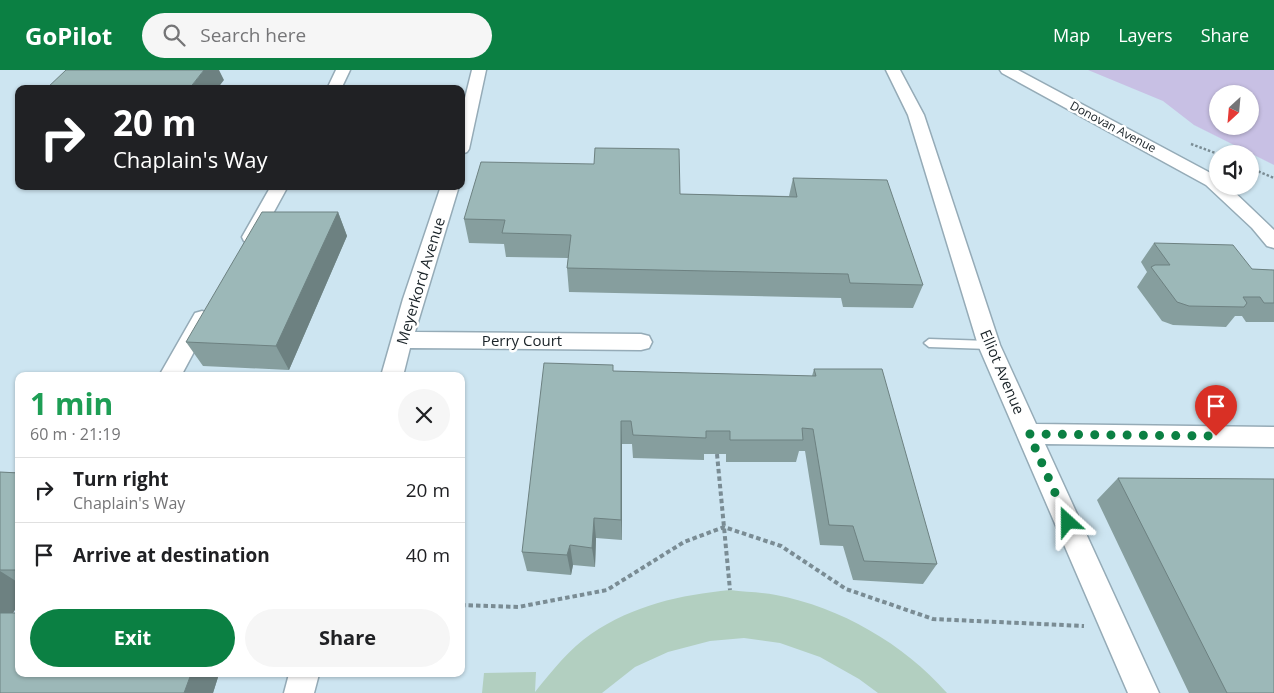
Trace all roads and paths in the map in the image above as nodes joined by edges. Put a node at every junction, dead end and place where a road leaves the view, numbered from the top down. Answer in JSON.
{"nodes":[{"id":1,"x":343,"y":70,"type":"edge"},
{"id":2,"x":478,"y":70,"type":"edge"},
{"id":3,"x":893,"y":70,"type":"edge"},
{"id":4,"x":1007,"y":70,"type":"edge"},
{"id":5,"x":336,"y":85,"type":"edge"},
{"id":6,"x":465,"y":130,"type":"edge"},
{"id":7,"x":1259,"y":172,"type":"edge"},
{"id":8,"x":1274,"y":178,"type":"edge"},
{"id":9,"x":1209,"y":179,"type":"edge"},
{"id":10,"x":278,"y":190,"type":"edge"},
{"id":11,"x":449,"y":190,"type":"edge"},
{"id":12,"x":1227,"y":195,"type":"edge"},
{"id":13,"x":1274,"y":242,"type":"edge"},
{"id":14,"x":242,"y":254,"type":"edge"},
{"id":15,"x":212,"y":303,"type":"edge"},
{"id":16,"x":402,"y":340,"type":"junction"},
{"id":17,"x":641,"y":342,"type":"dead end"},
{"id":18,"x":929,"y":343,"type":"dead end"},
{"id":19,"x":989,"y":345,"type":"junction"},
{"id":20,"x":172,"y":372,"type":"edge"},
{"id":21,"x":393,"y":372,"type":"edge"},
{"id":22,"x":1029,"y":434,"type":"junction"},
{"id":23,"x":1274,"y":437,"type":"edge"},
{"id":24,"x":717,"y":454,"type":"edge"},
{"id":25,"x":724,"y":527,"type":"junction"},
{"id":26,"x":730,"y":590,"type":"dead end"},
{"id":27,"x":465,"y":605,"type":"edge"},
{"id":28,"x":1116,"y":628,"type":"junction"},
{"id":29,"x":303,"y":677,"type":"edge"},
{"id":30,"x":298,"y":693,"type":"edge"},
{"id":31,"x":1144,"y":693,"type":"edge"}],
"edges":[{"from":1,"to":5,"type":"street"},
{"from":2,"to":6,"type":"street"},
{"from":3,"to":19,"type":"street","name":"Elliot Avenue"},
{"from":4,"to":9,"type":"street","name":"Donovan Avenue"},
{"from":7,"to":8,"type":"path"},
{"from":10,"to":14,"type":"street"},
{"from":11,"to":16,"type":"street","name":"Meyerkord Avenue"},
{"from":12,"to":13,"type":"street","name":"Donovan Avenue"},
{"from":15,"to":20,"type":"street"},
{"from":16,"to":17,"type":"street","name":"Perry Court"},
{"from":16,"to":21,"type":"street","name":"Meyerkord Avenue"},
{"from":18,"to":19,"type":"lane"},
{"from":19,"to":22,"type":"street","name":"Elliot Avenue"},
{"from":22,"to":23,"type":"street"},
{"from":22,"to":28,"type":"street","name":"Elliot Avenue"},
{"from":24,"to":25,"type":"path"},
{"from":25,"to":26,"type":"path"},
{"from":25,"to":27,"type":"path"},
{"from":25,"to":28,"type":"path"},
{"from":28,"to":31,"type":"street","name":"Elliot Avenue"},
{"from":29,"to":30,"type":"street"}]}
